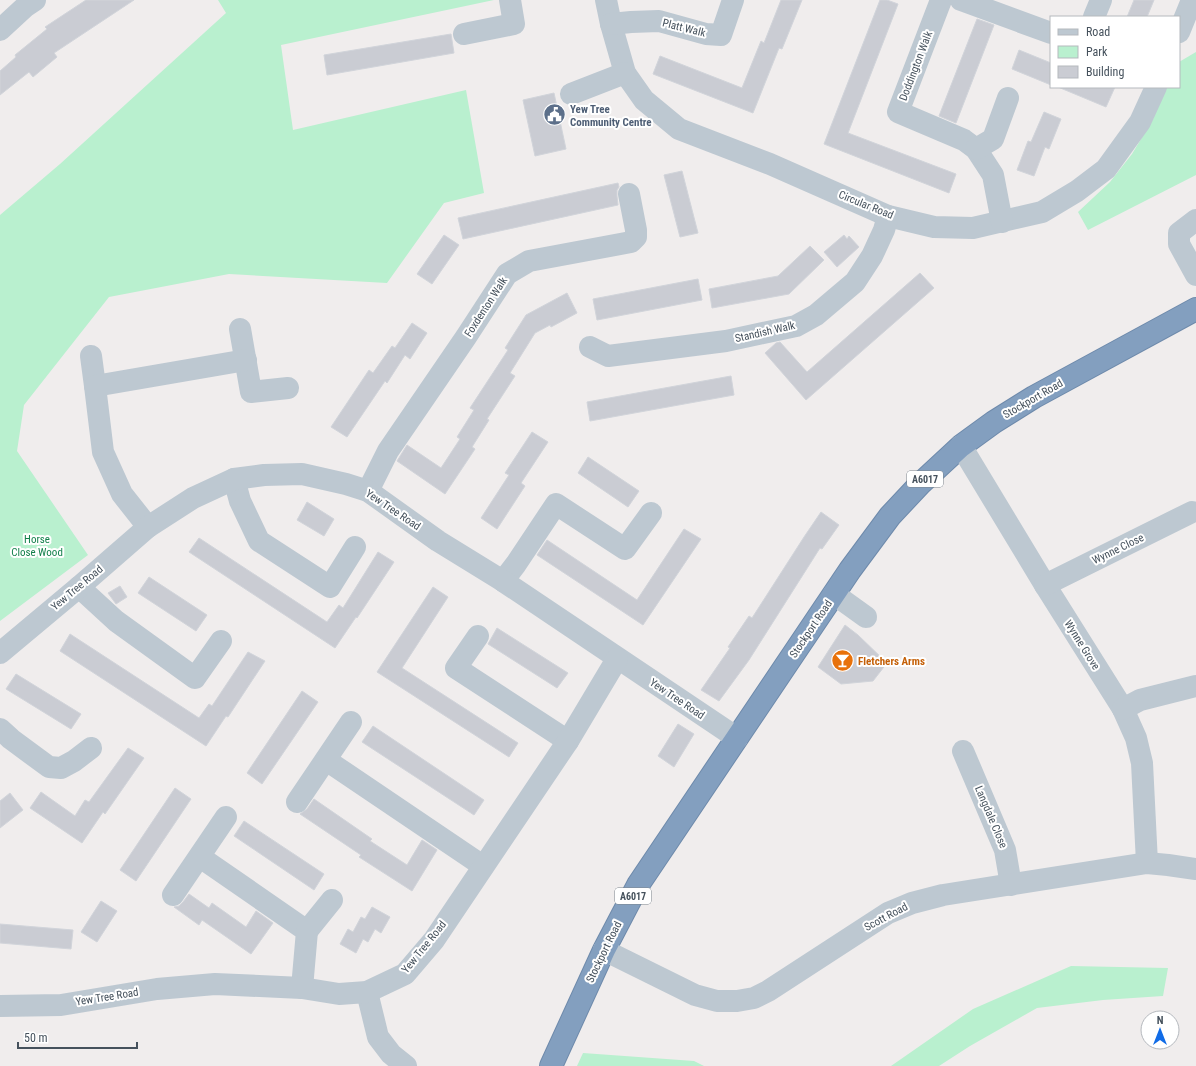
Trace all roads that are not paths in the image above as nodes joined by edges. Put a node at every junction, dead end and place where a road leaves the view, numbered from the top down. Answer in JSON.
{"nodes":[{"id":1,"x":35,"y":0,"type":"edge"},
{"id":2,"x":510,"y":0,"type":"edge"},
{"id":3,"x":606,"y":0,"type":"edge"},
{"id":4,"x":734,"y":0,"type":"edge"},
{"id":5,"x":941,"y":0,"type":"edge"},
{"id":6,"x":961,"y":0,"type":"edge"},
{"id":7,"x":1101,"y":0,"type":"edge"},
{"id":8,"x":1192,"y":0,"type":"edge"},
{"id":9,"x":1094,"y":16,"type":"edge"},
{"id":10,"x":611,"y":24,"type":"junction"},
{"id":11,"x":0,"y":30,"type":"edge"},
{"id":12,"x":1180,"y":30,"type":"edge"},
{"id":13,"x":1050,"y":33,"type":"edge"},
{"id":14,"x":464,"y":34,"type":"dead end"},
{"id":15,"x":625,"y":73,"type":"junction"},
{"id":16,"x":1156,"y":88,"type":"edge"},
{"id":17,"x":571,"y":94,"type":"dead end"},
{"id":18,"x":1008,"y":98,"type":"dead end"},
{"id":19,"x":976,"y":149,"type":"junction"},
{"id":20,"x":629,"y":194,"type":"dead end"},
{"id":21,"x":888,"y":216,"type":"junction"},
{"id":22,"x":1196,"y":220,"type":"edge"},
{"id":23,"x":1002,"y":222,"type":"junction"},
{"id":24,"x":1196,"y":275,"type":"edge"},
{"id":25,"x":1196,"y":309,"type":"edge"},
{"id":26,"x":240,"y":330,"type":"dead end"},
{"id":27,"x":590,"y":347,"type":"dead end"},
{"id":28,"x":91,"y":356,"type":"dead end"},
{"id":29,"x":246,"y":360,"type":"junction"},
{"id":30,"x":95,"y":386,"type":"junction"},
{"id":31,"x":288,"y":388,"type":"dead end"},
{"id":32,"x":961,"y":446,"type":"junction"},
{"id":33,"x":234,"y":479,"type":"junction"},
{"id":34,"x":368,"y":491,"type":"junction"},
{"id":35,"x":1192,"y":512,"type":"dead end"},
{"id":36,"x":651,"y":513,"type":"dead end"},
{"id":37,"x":148,"y":526,"type":"junction"},
{"id":38,"x":355,"y":547,"type":"dead end"},
{"id":39,"x":503,"y":581,"type":"junction"},
{"id":40,"x":79,"y":586,"type":"junction"},
{"id":41,"x":1045,"y":586,"type":"junction"},
{"id":42,"x":834,"y":594,"type":"junction"},
{"id":43,"x":866,"y":617,"type":"dead end"},
{"id":44,"x":478,"y":636,"type":"dead end"},
{"id":45,"x":220,"y":641,"type":"dead end"},
{"id":46,"x":0,"y":653,"type":"edge"},
{"id":47,"x":617,"y":659,"type":"junction"},
{"id":48,"x":1196,"y":686,"type":"edge"},
{"id":49,"x":1122,"y":709,"type":"junction"},
{"id":50,"x":351,"y":722,"type":"dead end"},
{"id":51,"x":737,"y":738,"type":"junction"},
{"id":52,"x":4,"y":740,"type":"edge"},
{"id":53,"x":568,"y":741,"type":"junction"},
{"id":54,"x":91,"y":748,"type":"dead end"},
{"id":55,"x":963,"y":751,"type":"dead end"},
{"id":56,"x":326,"y":760,"type":"junction"},
{"id":57,"x":297,"y":802,"type":"dead end"},
{"id":58,"x":226,"y":817,"type":"dead end"},
{"id":59,"x":200,"y":856,"type":"junction"},
{"id":60,"x":1147,"y":863,"type":"junction"},
{"id":61,"x":483,"y":866,"type":"junction"},
{"id":62,"x":1196,"y":869,"type":"edge"},
{"id":63,"x":1011,"y":885,"type":"junction"},
{"id":64,"x":173,"y":895,"type":"dead end"},
{"id":65,"x":332,"y":900,"type":"dead end"},
{"id":66,"x":307,"y":931,"type":"junction"},
{"id":67,"x":604,"y":950,"type":"junction"},
{"id":68,"x":302,"y":988,"type":"junction"},
{"id":69,"x":367,"y":992,"type":"junction"},
{"id":70,"x":0,"y":1006,"type":"edge"},
{"id":71,"x":406,"y":1066,"type":"edge"},
{"id":72,"x":551,"y":1066,"type":"edge"}],
"edges":[{"from":1,"to":11,"type":"street"},
{"from":2,"to":14,"type":"street"},
{"from":3,"to":10,"type":"street","name":"Circular Road"},
{"from":4,"to":10,"type":"street","name":"Platt Walk"},
{"from":5,"to":19,"type":"street","name":"Doddington Walk"},
{"from":6,"to":13,"type":"street"},
{"from":7,"to":9,"type":"street"},
{"from":8,"to":12,"type":"street"},
{"from":10,"to":15,"type":"street","name":"Circular Road"},
{"from":15,"to":17,"type":"street"},
{"from":15,"to":21,"type":"street","name":"Circular Road"},
{"from":16,"to":23,"type":"street","name":"Circular Road"},
{"from":18,"to":19,"type":"street"},
{"from":19,"to":23,"type":"street","name":"Doddington Walk"},
{"from":20,"to":34,"type":"street","name":"Foxdenton Walk"},
{"from":21,"to":23,"type":"street","name":"Circular Road"},
{"from":21,"to":27,"type":"street","name":"Standish Walk"},
{"from":22,"to":24,"type":"street"},
{"from":25,"to":32,"type":"highway","name":"Stockport Road","number":"A6017"},
{"from":26,"to":29,"type":"street"},
{"from":28,"to":30,"type":"street"},
{"from":29,"to":30,"type":"street"},
{"from":29,"to":31,"type":"street"},
{"from":30,"to":37,"type":"street"},
{"from":32,"to":41,"type":"street","name":"Wynne Grove"},
{"from":32,"to":42,"type":"highway","name":"Stockport Road","number":"A6017"},
{"from":33,"to":34,"type":"street","name":"Yew Tree Road"},
{"from":33,"to":37,"type":"street","name":"Yew Tree Road"},
{"from":33,"to":38,"type":"street"},
{"from":34,"to":39,"type":"street","name":"Yew Tree Road"},
{"from":35,"to":41,"type":"street","name":"Wynne Close"},
{"from":36,"to":39,"type":"street"},
{"from":37,"to":40,"type":"street","name":"Yew Tree Road"},
{"from":39,"to":47,"type":"street","name":"Yew Tree Road"},
{"from":40,"to":45,"type":"street"},
{"from":40,"to":46,"type":"street","name":"Yew Tree Road"},
{"from":41,"to":49,"type":"street","name":"Wynne Grove"},
{"from":42,"to":43,"type":"street"},
{"from":42,"to":51,"type":"highway","name":"Stockport Road","number":"A6017"},
{"from":44,"to":53,"type":"street"},
{"from":47,"to":51,"type":"street","name":"Yew Tree Road"},
{"from":47,"to":53,"type":"street","name":"Yew Tree Road"},
{"from":48,"to":49,"type":"street"},
{"from":49,"to":60,"type":"street","name":"Wynne Grove"},
{"from":50,"to":56,"type":"street"},
{"from":51,"to":67,"type":"highway","name":"Stockport Road","number":"A6017"},
{"from":52,"to":54,"type":"street"},
{"from":53,"to":61,"type":"street","name":"Yew Tree Road"},
{"from":55,"to":63,"type":"street","name":"Langdale Close"},
{"from":56,"to":57,"type":"street"},
{"from":56,"to":61,"type":"street"},
{"from":58,"to":59,"type":"street"},
{"from":59,"to":64,"type":"street"},
{"from":59,"to":66,"type":"street"},
{"from":60,"to":62,"type":"street","name":"Scott Road"},
{"from":60,"to":63,"type":"street","name":"Scott Road"},
{"from":61,"to":69,"type":"street","name":"Yew Tree Road"},
{"from":63,"to":67,"type":"street","name":"Scott Road"},
{"from":65,"to":66,"type":"street"},
{"from":66,"to":68,"type":"street"},
{"from":67,"to":72,"type":"highway","name":"Stockport Road","number":"A6017"},
{"from":68,"to":69,"type":"street","name":"Yew Tree Road"},
{"from":68,"to":70,"type":"street","name":"Yew Tree Road"},
{"from":69,"to":71,"type":"street"}]}
